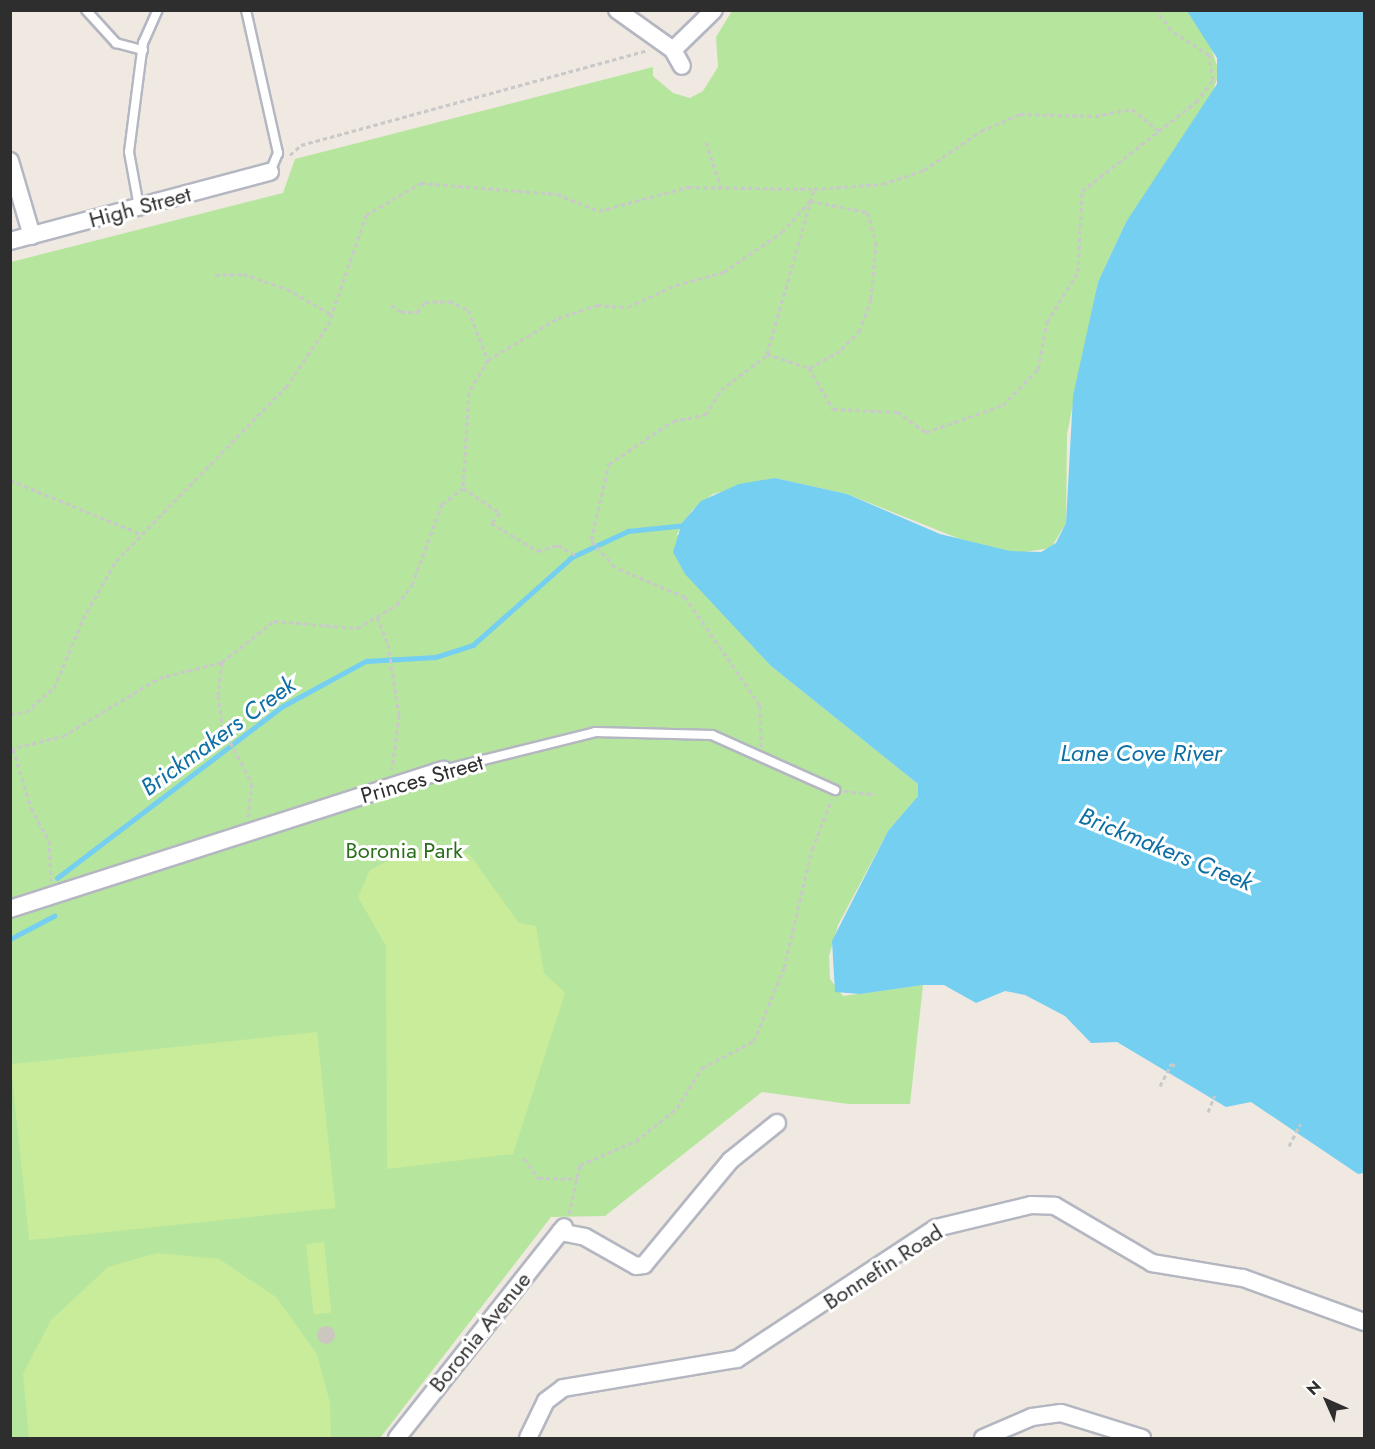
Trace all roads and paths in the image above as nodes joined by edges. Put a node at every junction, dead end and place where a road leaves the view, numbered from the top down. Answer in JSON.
{"nodes":[{"id":1,"x":86,"y":10,"type":"edge"},
{"id":2,"x":246,"y":10,"type":"edge"},
{"id":3,"x":617,"y":10,"type":"edge"},
{"id":4,"x":714,"y":10,"type":"edge"},
{"id":5,"x":1156,"y":10,"type":"edge"},
{"id":6,"x":152,"y":13,"type":"edge"},
{"id":7,"x":143,"y":50,"type":"junction"},
{"id":8,"x":673,"y":50,"type":"junction"},
{"id":9,"x":682,"y":66,"type":"dead end"},
{"id":10,"x":1160,"y":132,"type":"junction"},
{"id":11,"x":706,"y":142,"type":"dead end"},
{"id":12,"x":10,"y":160,"type":"edge"},
{"id":13,"x":270,"y":172,"type":"junction"},
{"id":14,"x":721,"y":188,"type":"junction"},
{"id":15,"x":814,"y":189,"type":"junction"},
{"id":16,"x":810,"y":201,"type":"junction"},
{"id":17,"x":139,"y":207,"type":"junction"},
{"id":18,"x":32,"y":236,"type":"junction"},
{"id":19,"x":10,"y":242,"type":"edge"},
{"id":20,"x":215,"y":275,"type":"dead end"},
{"id":21,"x":391,"y":305,"type":"dead end"},
{"id":22,"x":331,"y":314,"type":"junction"},
{"id":23,"x":767,"y":354,"type":"junction"},
{"id":24,"x":488,"y":360,"type":"junction"},
{"id":25,"x":808,"y":368,"type":"junction"},
{"id":26,"x":10,"y":480,"type":"edge"},
{"id":27,"x":463,"y":488,"type":"junction"},
{"id":28,"x":141,"y":534,"type":"junction"},
{"id":29,"x":575,"y":555,"type":"dead end"},
{"id":30,"x":377,"y":617,"type":"junction"},
{"id":31,"x":222,"y":662,"type":"junction"},
{"id":32,"x":10,"y":714,"type":"edge"},
{"id":33,"x":12,"y":749,"type":"edge"},
{"id":34,"x":761,"y":754,"type":"junction"},
{"id":35,"x":443,"y":770,"type":"joint"},
{"id":36,"x":390,"y":787,"type":"junction"},
{"id":37,"x":835,"y":790,"type":"junction"},
{"id":38,"x":875,"y":795,"type":"dead end"},
{"id":39,"x":247,"y":833,"type":"junction"},
{"id":40,"x":51,"y":896,"type":"junction"},
{"id":41,"x":10,"y":909,"type":"edge"},
{"id":42,"x":1176,"y":1066,"type":"dead end"},
{"id":43,"x":1160,"y":1086,"type":"dead end"},
{"id":44,"x":1215,"y":1095,"type":"dead end"},
{"id":45,"x":1208,"y":1112,"type":"dead end"},
{"id":46,"x":777,"y":1123,"type":"dead end"},
{"id":47,"x":1300,"y":1124,"type":"dead end"},
{"id":48,"x":1289,"y":1146,"type":"dead end"},
{"id":49,"x":524,"y":1158,"type":"dead end"},
{"id":50,"x":577,"y":1179,"type":"junction"},
{"id":51,"x":562,"y":1229,"type":"junction"},
{"id":52,"x":1365,"y":1322,"type":"edge"},
{"id":53,"x":397,"y":1438,"type":"edge"},
{"id":54,"x":528,"y":1438,"type":"edge"},
{"id":55,"x":983,"y":1438,"type":"edge"},
{"id":56,"x":1142,"y":1438,"type":"edge"}],
"edges":[{"from":1,"to":7,"type":"lane"},
{"from":2,"to":13,"type":"lane"},
{"from":3,"to":8,"type":"street"},
{"from":4,"to":8,"type":"street"},
{"from":5,"to":10,"type":"path"},
{"from":6,"to":7,"type":"lane"},
{"from":7,"to":17,"type":"lane"},
{"from":8,"to":9,"type":"street"},
{"from":8,"to":13,"type":"path"},
{"from":10,"to":15,"type":"path"},
{"from":10,"to":25,"type":"path"},
{"from":11,"to":14,"type":"path"},
{"from":12,"to":18,"type":"street"},
{"from":13,"to":17,"type":"street","name":"High Street"},
{"from":14,"to":15,"type":"path"},
{"from":14,"to":22,"type":"path"},
{"from":15,"to":16,"type":"path"},
{"from":16,"to":23,"type":"path"},
{"from":16,"to":24,"type":"path"},
{"from":16,"to":25,"type":"path"},
{"from":17,"to":18,"type":"street","name":"High Street"},
{"from":18,"to":19,"type":"street","name":"High Street"},
{"from":20,"to":22,"type":"path"},
{"from":21,"to":24,"type":"path"},
{"from":22,"to":28,"type":"path"},
{"from":23,"to":25,"type":"path"},
{"from":23,"to":34,"type":"path"},
{"from":24,"to":27,"type":"path"},
{"from":26,"to":28,"type":"path"},
{"from":27,"to":29,"type":"path"},
{"from":27,"to":30,"type":"path"},
{"from":28,"to":32,"type":"path"},
{"from":30,"to":31,"type":"path"},
{"from":30,"to":36,"type":"path"},
{"from":31,"to":33,"type":"path"},
{"from":31,"to":39,"type":"path"},
{"from":33,"to":40,"type":"path"},
{"from":34,"to":35,"type":"lane","name":"Princes Street"},
{"from":34,"to":37,"type":"lane","name":"Princes Street"},
{"from":35,"to":36,"type":"street","name":"Princes Street"},
{"from":36,"to":39,"type":"street","name":"Princes Street"},
{"from":37,"to":38,"type":"path"},
{"from":37,"to":50,"type":"path"},
{"from":39,"to":40,"type":"street","name":"Princes Street"},
{"from":40,"to":41,"type":"street","name":"Princes Street"},
{"from":42,"to":43,"type":"path"},
{"from":44,"to":45,"type":"path"},
{"from":46,"to":51,"type":"street"},
{"from":47,"to":48,"type":"path"},
{"from":49,"to":50,"type":"path"},
{"from":50,"to":51,"type":"path"},
{"from":51,"to":53,"type":"street","name":"Boronia Avenue"},
{"from":52,"to":54,"type":"street","name":"Bonnefin Road"},
{"from":55,"to":56,"type":"street"}]}
